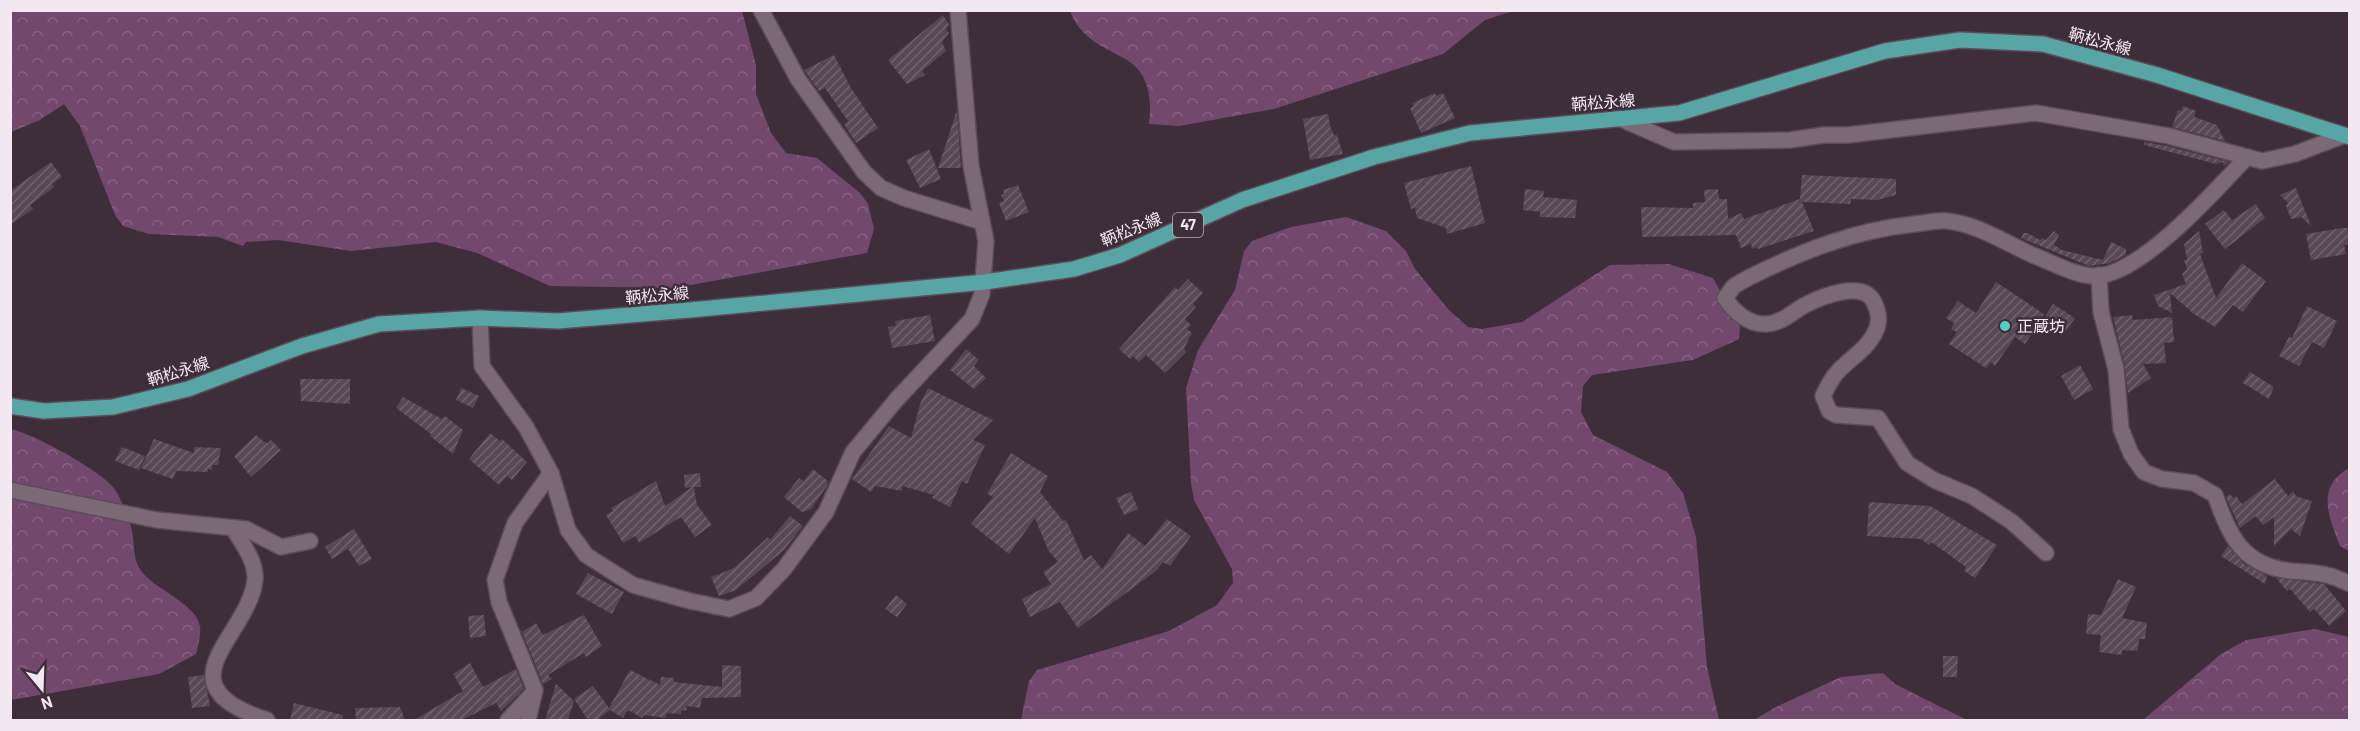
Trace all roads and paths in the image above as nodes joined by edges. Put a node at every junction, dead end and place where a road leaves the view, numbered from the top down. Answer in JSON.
{"nodes":[{"id":1,"x":761,"y":10,"type":"edge"},
{"id":2,"x":958,"y":10,"type":"edge"},
{"id":3,"x":1621,"y":119,"type":"junction"},
{"id":4,"x":2346,"y":136,"type":"edge"},
{"id":5,"x":2247,"y":158,"type":"junction"},
{"id":6,"x":982,"y":222,"type":"junction"},
{"id":7,"x":2099,"y":275,"type":"junction"},
{"id":8,"x":985,"y":282,"type":"junction"},
{"id":9,"x":480,"y":318,"type":"junction"},
{"id":10,"x":10,"y":406,"type":"edge"},
{"id":11,"x":551,"y":473,"type":"junction"},
{"id":12,"x":10,"y":490,"type":"edge"},
{"id":13,"x":234,"y":528,"type":"junction"},
{"id":14,"x":310,"y":541,"type":"dead end"},
{"id":15,"x":2046,"y":553,"type":"dead end"},
{"id":16,"x":2349,"y":584,"type":"edge"},
{"id":17,"x":536,"y":690,"type":"junction"},
{"id":18,"x":267,"y":720,"type":"edge"},
{"id":19,"x":508,"y":720,"type":"edge"},
{"id":20,"x":528,"y":720,"type":"edge"}],
"edges":[{"from":1,"to":6,"type":"street"},
{"from":2,"to":6,"type":"street"},
{"from":3,"to":4,"type":"main road","name":"鞆松永線","number":"47"},
{"from":3,"to":5,"type":"street"},
{"from":3,"to":8,"type":"main road","name":"鞆松永線","number":"47"},
{"from":4,"to":5,"type":"street"},
{"from":5,"to":7,"type":"street"},
{"from":6,"to":8,"type":"street"},
{"from":7,"to":15,"type":"street"},
{"from":7,"to":16,"type":"street"},
{"from":8,"to":9,"type":"main road","name":"鞆松永線","number":"47"},
{"from":8,"to":11,"type":"street"},
{"from":9,"to":10,"type":"main road","name":"鞆松永線","number":"47"},
{"from":9,"to":11,"type":"street"},
{"from":11,"to":17,"type":"street"},
{"from":12,"to":13,"type":"street"},
{"from":13,"to":14,"type":"street"},
{"from":13,"to":18,"type":"street"},
{"from":17,"to":19,"type":"street"},
{"from":17,"to":20,"type":"street"}]}
